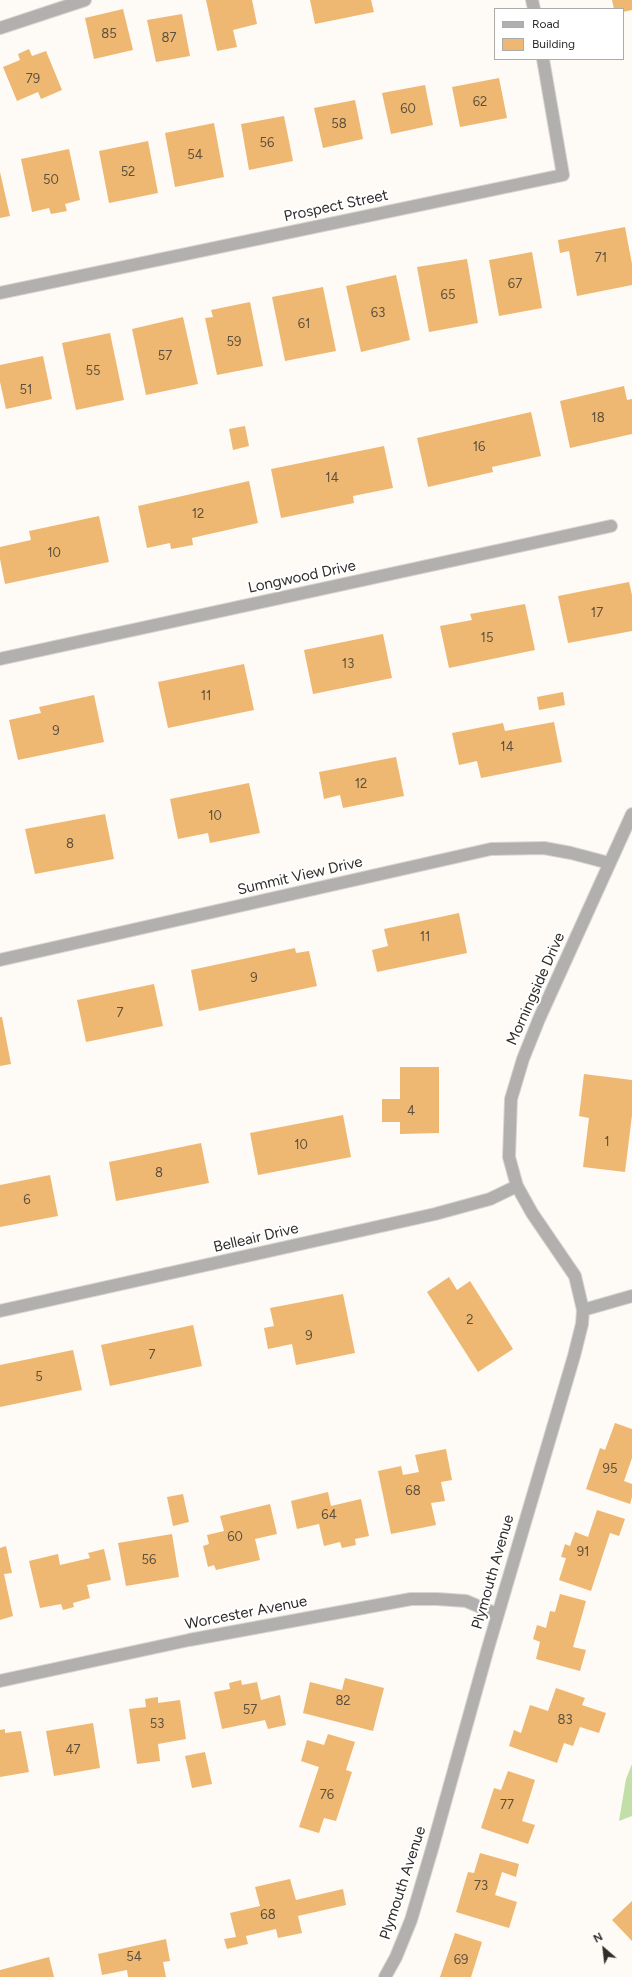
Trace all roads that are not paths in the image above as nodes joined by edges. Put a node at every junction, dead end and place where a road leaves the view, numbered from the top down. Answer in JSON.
{"nodes":[{"id":1,"x":85,"y":0,"type":"edge"},
{"id":2,"x":0,"y":28,"type":"edge"},
{"id":3,"x":543,"y":60,"type":"edge"},
{"id":4,"x":0,"y":293,"type":"edge"},
{"id":5,"x":611,"y":526,"type":"dead end"},
{"id":6,"x":0,"y":659,"type":"edge"},
{"id":7,"x":632,"y":814,"type":"edge"},
{"id":8,"x":609,"y":863,"type":"junction"},
{"id":9,"x":0,"y":960,"type":"edge"},
{"id":10,"x":517,"y":1186,"type":"junction"},
{"id":11,"x":632,"y":1296,"type":"edge"},
{"id":12,"x":583,"y":1310,"type":"junction"},
{"id":13,"x":0,"y":1311,"type":"edge"},
{"id":14,"x":497,"y":1614,"type":"junction"},
{"id":15,"x":0,"y":1681,"type":"edge"},
{"id":16,"x":385,"y":1977,"type":"edge"}],
"edges":[{"from":1,"to":2,"type":"street"},
{"from":3,"to":4,"type":"street","name":"Prospect Street"},
{"from":5,"to":6,"type":"street","name":"Longwood Drive"},
{"from":7,"to":8,"type":"street","name":"Morningside Drive"},
{"from":8,"to":9,"type":"street","name":"Summit View Drive"},
{"from":8,"to":10,"type":"street","name":"Morningside Drive"},
{"from":10,"to":12,"type":"street","name":"Plymouth Avenue"},
{"from":10,"to":13,"type":"street","name":"Belleair Drive"},
{"from":11,"to":12,"type":"street"},
{"from":12,"to":14,"type":"street","name":"Plymouth Avenue"},
{"from":14,"to":15,"type":"street","name":"Worcester Avenue"},
{"from":14,"to":16,"type":"street","name":"Plymouth Avenue"}]}
